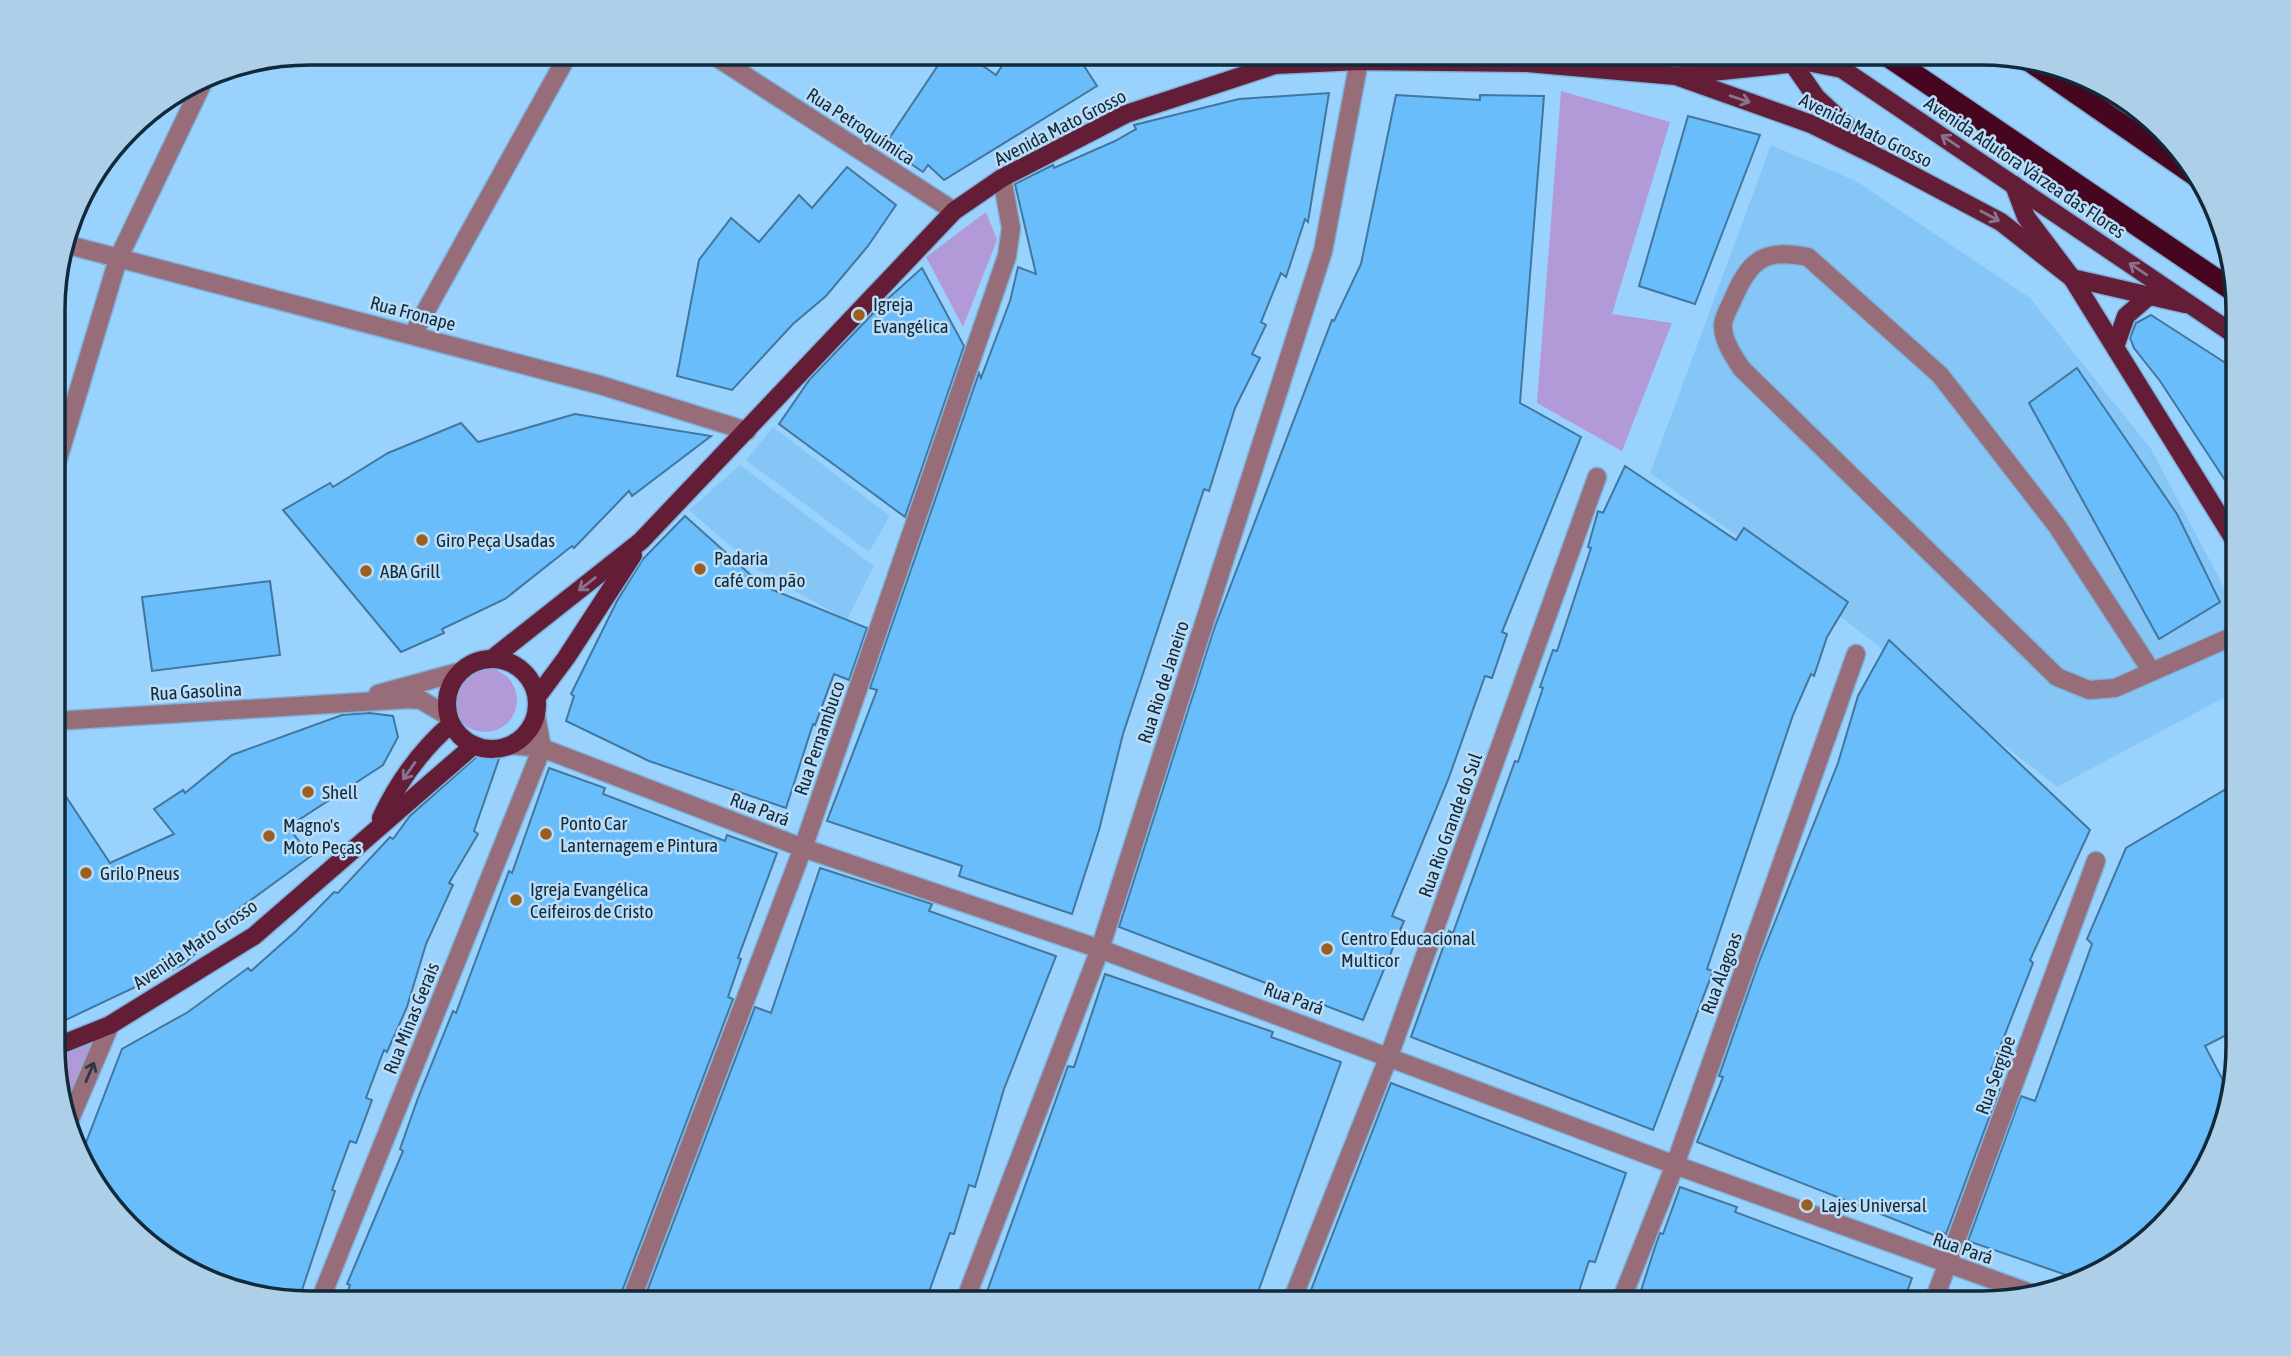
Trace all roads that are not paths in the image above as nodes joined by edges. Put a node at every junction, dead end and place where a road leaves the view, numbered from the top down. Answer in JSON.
{"nodes":[{"id":1,"x":562,"y":65,"type":"edge"},
{"id":2,"x":730,"y":65,"type":"edge"},
{"id":3,"x":1275,"y":65,"type":"edge"},
{"id":4,"x":1358,"y":65,"type":"edge"},
{"id":5,"x":1559,"y":65,"type":"edge"},
{"id":6,"x":1745,"y":65,"type":"edge"},
{"id":7,"x":1794,"y":65,"type":"edge"},
{"id":8,"x":1822,"y":65,"type":"edge"},
{"id":9,"x":1902,"y":65,"type":"edge"},
{"id":10,"x":2049,"y":75,"type":"edge"},
{"id":11,"x":1676,"y":76,"type":"junction"},
{"id":12,"x":198,"y":92,"type":"edge"},
{"id":13,"x":1880,"y":158,"type":"junction"},
{"id":14,"x":2178,"y":163,"type":"edge"},
{"id":15,"x":1002,"y":178,"type":"junction"},
{"id":16,"x":2014,"y":185,"type":"junction"},
{"id":17,"x":954,"y":211,"type":"junction"},
{"id":18,"x":73,"y":246,"type":"edge"},
{"id":19,"x":118,"y":260,"type":"junction"},
{"id":20,"x":2072,"y":278,"type":"junction"},
{"id":21,"x":2225,"y":285,"type":"edge"},
{"id":22,"x":2149,"y":296,"type":"junction"},
{"id":23,"x":2195,"y":307,"type":"junction"},
{"id":24,"x":2226,"y":329,"type":"edge"},
{"id":25,"x":413,"y":334,"type":"junction"},
{"id":26,"x":2115,"y":347,"type":"junction"},
{"id":27,"x":747,"y":431,"type":"junction"},
{"id":28,"x":65,"y":436,"type":"edge"},
{"id":29,"x":1597,"y":477,"type":"dead end"},
{"id":30,"x":2226,"y":527,"type":"edge"},
{"id":31,"x":641,"y":541,"type":"junction"},
{"id":32,"x":2226,"y":639,"type":"edge"},
{"id":33,"x":1856,"y":654,"type":"dead end"},
{"id":34,"x":492,"y":658,"type":"junction"},
{"id":35,"x":459,"y":672,"type":"junction"},
{"id":36,"x":2151,"y":672,"type":"junction"},
{"id":37,"x":537,"y":697,"type":"junction"},
{"id":38,"x":340,"y":704,"type":"junction"},
{"id":39,"x":536,"y":716,"type":"junction"},
{"id":40,"x":65,"y":720,"type":"edge"},
{"id":41,"x":450,"y":720,"type":"junction"},
{"id":42,"x":474,"y":745,"type":"junction"},
{"id":43,"x":511,"y":745,"type":"junction"},
{"id":44,"x":542,"y":748,"type":"junction"},
{"id":45,"x":377,"y":826,"type":"junction"},
{"id":46,"x":803,"y":848,"type":"junction"},
{"id":47,"x":2096,"y":861,"type":"dead end"},
{"id":48,"x":1100,"y":949,"type":"junction"},
{"id":49,"x":110,"y":1025,"type":"junction"},
{"id":50,"x":65,"y":1043,"type":"edge"},
{"id":51,"x":1389,"y":1056,"type":"junction"},
{"id":52,"x":73,"y":1109,"type":"edge"},
{"id":53,"x":1675,"y":1165,"type":"junction"},
{"id":54,"x":1948,"y":1265,"type":"junction"},
{"id":55,"x":2017,"y":1289,"type":"edge"},
{"id":56,"x":324,"y":1291,"type":"edge"},
{"id":57,"x":635,"y":1291,"type":"edge"},
{"id":58,"x":969,"y":1291,"type":"edge"},
{"id":59,"x":1296,"y":1291,"type":"edge"},
{"id":60,"x":1625,"y":1291,"type":"edge"},
{"id":61,"x":1938,"y":1291,"type":"edge"}],
"edges":[{"from":1,"to":25,"type":"street"},
{"from":2,"to":17,"type":"street","name":"Rua Petroquímica"},
{"from":3,"to":15,"type":"main road","name":"Avenida Mato Grosso"},
{"from":4,"to":48,"type":"street","name":"Rua Rio de Janeiro"},
{"from":5,"to":11,"type":"main road","name":"Avenida Mato Grosso"},
{"from":6,"to":11,"type":"main road","name":"Avenida Adutora Várzea das Flores"},
{"from":7,"to":13,"type":"main road"},
{"from":16,"to":8,"type":"main road","name":"Avenida Adutora Várzea das Flores","one_way":true},
{"from":9,"to":21,"type":"highway"},
{"from":10,"to":14,"type":"highway"},
{"from":11,"to":13,"type":"main road","name":"Avenida Mato Grosso","one_way":true},
{"from":12,"to":19,"type":"street"},
{"from":13,"to":20,"type":"main road","name":"Avenida Mato Grosso","one_way":true},
{"from":15,"to":17,"type":"main road","name":"Avenida Mato Grosso"},
{"from":15,"to":46,"type":"street","name":"Rua Pernambuco"},
{"from":16,"to":20,"type":"main road"},
{"from":23,"to":16,"type":"main road","name":"Avenida Adutora Várzea das Flores","one_way":true},
{"from":17,"to":27,"type":"main road","name":"Avenida Mato Grosso"},
{"from":18,"to":19,"type":"street","name":"Rua Fronape"},
{"from":19,"to":25,"type":"street","name":"Rua Fronape"},
{"from":19,"to":28,"type":"street"},
{"from":20,"to":22,"type":"main road"},
{"from":20,"to":26,"type":"main road","name":"Avenida Mato Grosso"},
{"from":22,"to":23,"type":"main road"},
{"from":22,"to":26,"type":"main road"},
{"from":23,"to":24,"type":"main road","name":"Avenida Adutora Várzea das Flores"},
{"from":25,"to":27,"type":"street","name":"Rua Fronape"},
{"from":26,"to":30,"type":"main road","name":"Avenida Mato Grosso"},
{"from":27,"to":31,"type":"main road","name":"Avenida Mato Grosso"},
{"from":29,"to":51,"type":"street","name":"Rua Rio Grande do Sul"},
{"from":31,"to":34,"type":"main road","one_way":true},
{"from":31,"to":37,"type":"main road"},
{"from":32,"to":36,"type":"street"},
{"from":33,"to":53,"type":"street","name":"Rua Alagoas"},
{"from":34,"to":35,"type":"main road"},
{"from":34,"to":37,"type":"main road"},
{"from":35,"to":38,"type":"street"},
{"from":35,"to":41,"type":"main road"},
{"from":36,"to":36,"type":"street"},
{"from":37,"to":39,"type":"main road"},
{"from":38,"to":40,"type":"street","name":"Rua Gasolina"},
{"from":38,"to":41,"type":"street"},
{"from":39,"to":43,"type":"main road"},
{"from":39,"to":44,"type":"street"},
{"from":41,"to":42,"type":"main road"},
{"from":41,"to":45,"type":"main road","one_way":true},
{"from":42,"to":43,"type":"main road"},
{"from":42,"to":45,"type":"main road","name":"Avenida Mato Grosso"},
{"from":43,"to":44,"type":"street","name":"Rua Pará"},
{"from":44,"to":46,"type":"street","name":"Rua Pará"},
{"from":44,"to":56,"type":"street","name":"Rua Minas Gerais"},
{"from":45,"to":49,"type":"main road","name":"Avenida Mato Grosso"},
{"from":46,"to":48,"type":"street","name":"Rua Pará"},
{"from":46,"to":57,"type":"street","name":"Rua Pernambuco"},
{"from":47,"to":54,"type":"street","name":"Rua Sergipe"},
{"from":48,"to":51,"type":"street","name":"Rua Pará"},
{"from":48,"to":58,"type":"street","name":"Rua Rio de Janeiro"},
{"from":49,"to":50,"type":"main road","name":"Avenida Mato Grosso"},
{"from":52,"to":49,"type":"street","one_way":true},
{"from":51,"to":53,"type":"street","name":"Rua Pará"},
{"from":51,"to":59,"type":"street","name":"Rua Rio Grande do Sul"},
{"from":53,"to":54,"type":"street","name":"Rua Pará"},
{"from":53,"to":60,"type":"street","name":"Rua Alagoas"},
{"from":54,"to":55,"type":"street","name":"Rua Pará"},
{"from":54,"to":61,"type":"street","name":"Rua Sergipe"}]}
